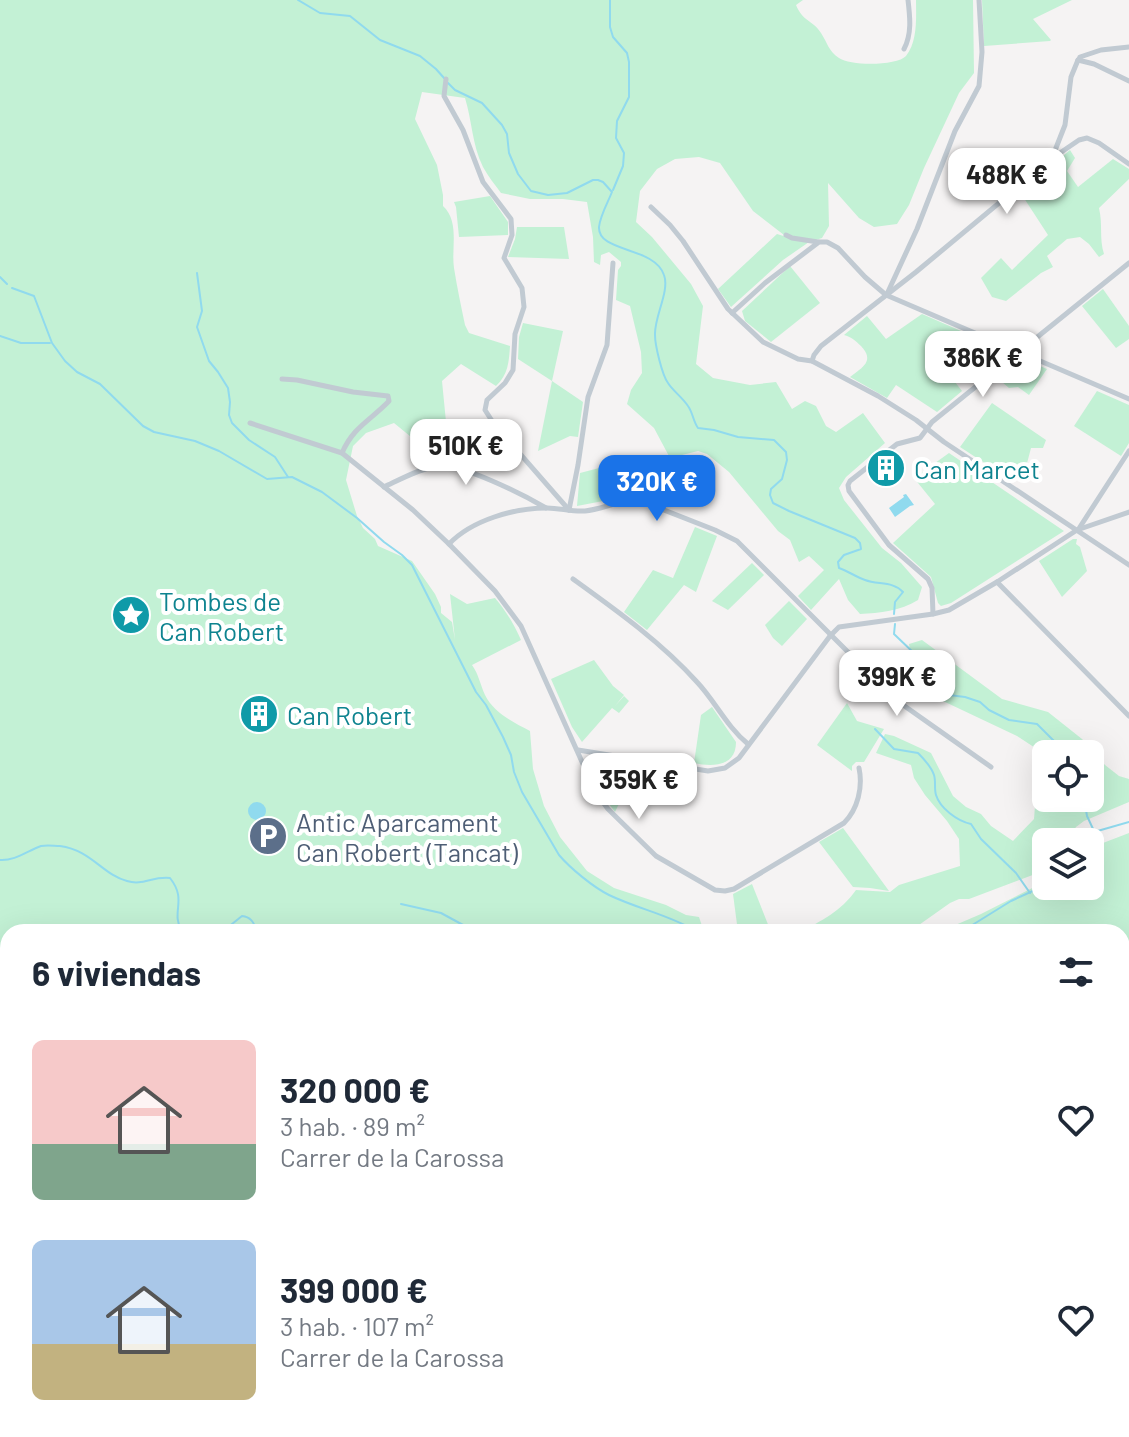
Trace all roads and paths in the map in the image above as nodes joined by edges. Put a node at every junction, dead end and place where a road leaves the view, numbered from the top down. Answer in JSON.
{"nodes":[{"id":1,"x":908,"y":0,"type":"edge"},
{"id":2,"x":979,"y":0,"type":"edge"},
{"id":3,"x":1129,"y":47,"type":"edge"},
{"id":4,"x":904,"y":49,"type":"dead end"},
{"id":5,"x":1078,"y":60,"type":"junction"},
{"id":6,"x":446,"y":79,"type":"dead end"},
{"id":7,"x":1129,"y":81,"type":"edge"},
{"id":8,"x":1052,"y":159,"type":"junction"},
{"id":9,"x":1129,"y":164,"type":"edge"},
{"id":10,"x":651,"y":207,"type":"dead end"},
{"id":11,"x":786,"y":235,"type":"dead end"},
{"id":12,"x":819,"y":242,"type":"junction"},
{"id":13,"x":613,"y":263,"type":"dead end"},
{"id":14,"x":1129,"y":263,"type":"edge"},
{"id":15,"x":886,"y":295,"type":"junction"},
{"id":16,"x":732,"y":313,"type":"junction"},
{"id":17,"x":1018,"y":351,"type":"junction"},
{"id":18,"x":812,"y":361,"type":"junction"},
{"id":19,"x":282,"y":379,"type":"dead end"},
{"id":20,"x":1129,"y":399,"type":"edge"},
{"id":21,"x":250,"y":423,"type":"dead end"},
{"id":22,"x":927,"y":428,"type":"junction"},
{"id":23,"x":1129,"y":451,"type":"edge"},
{"id":24,"x":342,"y":453,"type":"junction"},
{"id":25,"x":384,"y":487,"type":"junction"},
{"id":26,"x":546,"y":508,"type":"junction"},
{"id":27,"x":569,"y":510,"type":"junction"},
{"id":28,"x":1129,"y":512,"type":"edge"},
{"id":29,"x":1077,"y":530,"type":"junction"},
{"id":30,"x":449,"y":544,"type":"junction"},
{"id":31,"x":1129,"y":565,"type":"edge"},
{"id":32,"x":573,"y":579,"type":"dead end"},
{"id":33,"x":997,"y":582,"type":"junction"},
{"id":34,"x":933,"y":614,"type":"junction"},
{"id":35,"x":830,"y":636,"type":"junction"},
{"id":36,"x":1129,"y":716,"type":"edge"},
{"id":37,"x":748,"y":744,"type":"junction"},
{"id":38,"x":578,"y":750,"type":"junction"},
{"id":39,"x":991,"y":767,"type":"dead end"},
{"id":40,"x":859,"y":768,"type":"dead end"}],
"edges":[{"from":1,"to":4,"type":"street"},
{"from":2,"to":15,"type":"street"},
{"from":3,"to":5,"type":"street"},
{"from":5,"to":7,"type":"street"},
{"from":5,"to":8,"type":"street"},
{"from":6,"to":27,"type":"street"},
{"from":8,"to":9,"type":"street"},
{"from":8,"to":15,"type":"street"},
{"from":10,"to":16,"type":"street"},
{"from":11,"to":12,"type":"street"},
{"from":12,"to":15,"type":"street"},
{"from":12,"to":16,"type":"street"},
{"from":13,"to":27,"type":"street"},
{"from":14,"to":17,"type":"street"},
{"from":15,"to":17,"type":"street"},
{"from":15,"to":18,"type":"street"},
{"from":16,"to":18,"type":"street"},
{"from":17,"to":20,"type":"street"},
{"from":17,"to":22,"type":"street"},
{"from":18,"to":22,"type":"street"},
{"from":19,"to":24,"type":"street"},
{"from":21,"to":24,"type":"street"},
{"from":22,"to":29,"type":"street"},
{"from":22,"to":34,"type":"street"},
{"from":23,"to":29,"type":"street"},
{"from":24,"to":25,"type":"street"},
{"from":25,"to":26,"type":"street"},
{"from":25,"to":30,"type":"street"},
{"from":26,"to":27,"type":"street"},
{"from":26,"to":30,"type":"street"},
{"from":27,"to":35,"type":"street"},
{"from":28,"to":29,"type":"street"},
{"from":29,"to":31,"type":"street"},
{"from":29,"to":33,"type":"street"},
{"from":30,"to":38,"type":"street"},
{"from":32,"to":37,"type":"street"},
{"from":33,"to":34,"type":"street"},
{"from":33,"to":36,"type":"street"},
{"from":34,"to":35,"type":"street"},
{"from":35,"to":37,"type":"street"},
{"from":35,"to":39,"type":"street"},
{"from":37,"to":38,"type":"street"},
{"from":38,"to":40,"type":"street"}]}
